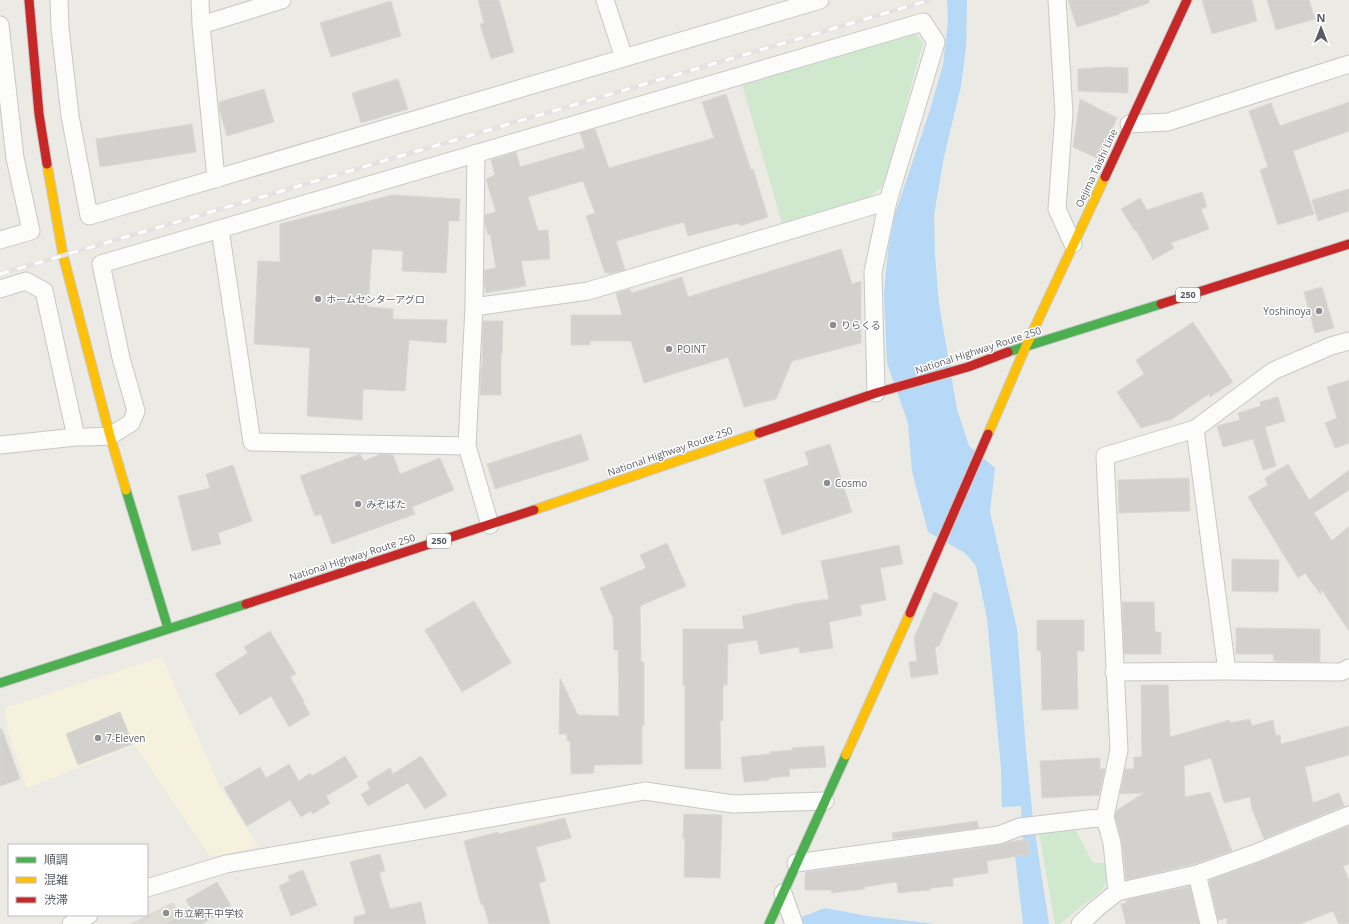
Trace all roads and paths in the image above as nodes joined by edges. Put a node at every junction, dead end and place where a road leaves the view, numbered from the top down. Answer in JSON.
{"nodes":[{"id":1,"x":28,"y":0,"type":"edge"},
{"id":2,"x":59,"y":0,"type":"edge"},
{"id":3,"x":200,"y":0,"type":"edge"},
{"id":4,"x":282,"y":0,"type":"edge"},
{"id":5,"x":605,"y":0,"type":"edge"},
{"id":6,"x":820,"y":0,"type":"edge"},
{"id":7,"x":1057,"y":0,"type":"edge"},
{"id":8,"x":1187,"y":0,"type":"edge"},
{"id":9,"x":0,"y":25,"type":"edge"},
{"id":10,"x":200,"y":25,"type":"junction"},
{"id":11,"x":624,"y":58,"type":"junction"},
{"id":12,"x":1349,"y":64,"type":"edge"},
{"id":13,"x":1129,"y":124,"type":"junction"},
{"id":14,"x":476,"y":153,"type":"junction"},
{"id":15,"x":216,"y":179,"type":"junction"},
{"id":16,"x":888,"y":201,"type":"junction"},
{"id":17,"x":220,"y":229,"type":"junction"},
{"id":18,"x":0,"y":240,"type":"edge"},
{"id":19,"x":1073,"y":244,"type":"junction"},
{"id":20,"x":1349,"y":244,"type":"edge"},
{"id":21,"x":0,"y":289,"type":"edge"},
{"id":22,"x":474,"y":307,"type":"junction"},
{"id":23,"x":1349,"y":341,"type":"edge"},
{"id":24,"x":1026,"y":346,"type":"junction"},
{"id":25,"x":876,"y":393,"type":"junction"},
{"id":26,"x":1195,"y":429,"type":"junction"},
{"id":27,"x":110,"y":436,"type":"junction"},
{"id":28,"x":76,"y":437,"type":"junction"},
{"id":29,"x":0,"y":445,"type":"edge"},
{"id":30,"x":467,"y":446,"type":"junction"},
{"id":31,"x":490,"y":525,"type":"junction"},
{"id":32,"x":168,"y":628,"type":"junction"},
{"id":33,"x":1349,"y":668,"type":"edge"},
{"id":34,"x":1227,"y":671,"type":"junction"},
{"id":35,"x":1114,"y":672,"type":"junction"},
{"id":36,"x":0,"y":683,"type":"edge"},
{"id":37,"x":824,"y":801,"type":"junction"},
{"id":38,"x":1349,"y":814,"type":"edge"},
{"id":39,"x":1105,"y":817,"type":"junction"},
{"id":40,"x":796,"y":863,"type":"junction"},
{"id":41,"x":1197,"y":874,"type":"junction"},
{"id":42,"x":148,"y":888,"type":"edge"},
{"id":43,"x":1117,"y":892,"type":"junction"},
{"id":44,"x":783,"y":893,"type":"junction"},
{"id":45,"x":87,"y":916,"type":"edge"},
{"id":46,"x":1098,"y":916,"type":"edge"},
{"id":47,"x":793,"y":921,"type":"edge"},
{"id":48,"x":71,"y":924,"type":"edge"},
{"id":49,"x":769,"y":924,"type":"edge"},
{"id":50,"x":1080,"y":924,"type":"edge"},
{"id":51,"x":1209,"y":924,"type":"edge"}],
"edges":[{"from":1,"to":27,"type":"main road"},
{"from":2,"to":15,"type":"street"},
{"from":3,"to":10,"type":"street"},
{"from":4,"to":10,"type":"street"},
{"from":5,"to":11,"type":"street"},
{"from":6,"to":11,"type":"street"},
{"from":7,"to":19,"type":"street"},
{"from":8,"to":13,"type":"main road","name":"Oejima Taishi Line"},
{"from":9,"to":18,"type":"street"},
{"from":10,"to":15,"type":"street"},
{"from":11,"to":15,"type":"street"},
{"from":12,"to":13,"type":"street"},
{"from":13,"to":19,"type":"main road","name":"Oejima Taishi Line"},
{"from":14,"to":16,"type":"street"},
{"from":14,"to":17,"type":"street"},
{"from":14,"to":22,"type":"street"},
{"from":16,"to":22,"type":"street"},
{"from":16,"to":25,"type":"street"},
{"from":17,"to":27,"type":"street"},
{"from":17,"to":30,"type":"street"},
{"from":19,"to":24,"type":"main road","name":"Oejima Taishi Line"},
{"from":20,"to":24,"type":"main road","name":"National Highway Route 250","number":"250"},
{"from":21,"to":28,"type":"street"},
{"from":22,"to":30,"type":"street"},
{"from":23,"to":26,"type":"street"},
{"from":24,"to":25,"type":"main road","name":"National Highway Route 250","number":"250"},
{"from":24,"to":37,"type":"main road","name":"Oejima Taishi Line"},
{"from":25,"to":31,"type":"main road","name":"National Highway Route 250","number":"250"},
{"from":26,"to":34,"type":"street"},
{"from":26,"to":35,"type":"street"},
{"from":27,"to":28,"type":"street"},
{"from":27,"to":32,"type":"main road"},
{"from":28,"to":29,"type":"street"},
{"from":30,"to":31,"type":"street"},
{"from":31,"to":32,"type":"main road","name":"National Highway Route 250","number":"250"},
{"from":32,"to":36,"type":"main road","name":"National Highway Route 250","number":"250"},
{"from":33,"to":34,"type":"street"},
{"from":34,"to":35,"type":"street"},
{"from":35,"to":39,"type":"street"},
{"from":37,"to":40,"type":"main road","name":"Oejima Taishi Line"},
{"from":37,"to":42,"type":"street"},
{"from":38,"to":41,"type":"street"},
{"from":39,"to":40,"type":"street"},
{"from":39,"to":43,"type":"street"},
{"from":40,"to":44,"type":"main road","name":"Oejima Taishi Line"},
{"from":41,"to":43,"type":"street"},
{"from":41,"to":51,"type":"street"},
{"from":43,"to":46,"type":"street"},
{"from":44,"to":47,"type":"street"},
{"from":44,"to":49,"type":"main road","name":"Oejima Taishi Line"},
{"from":45,"to":48,"type":"street"},
{"from":46,"to":50,"type":"street"}]}
